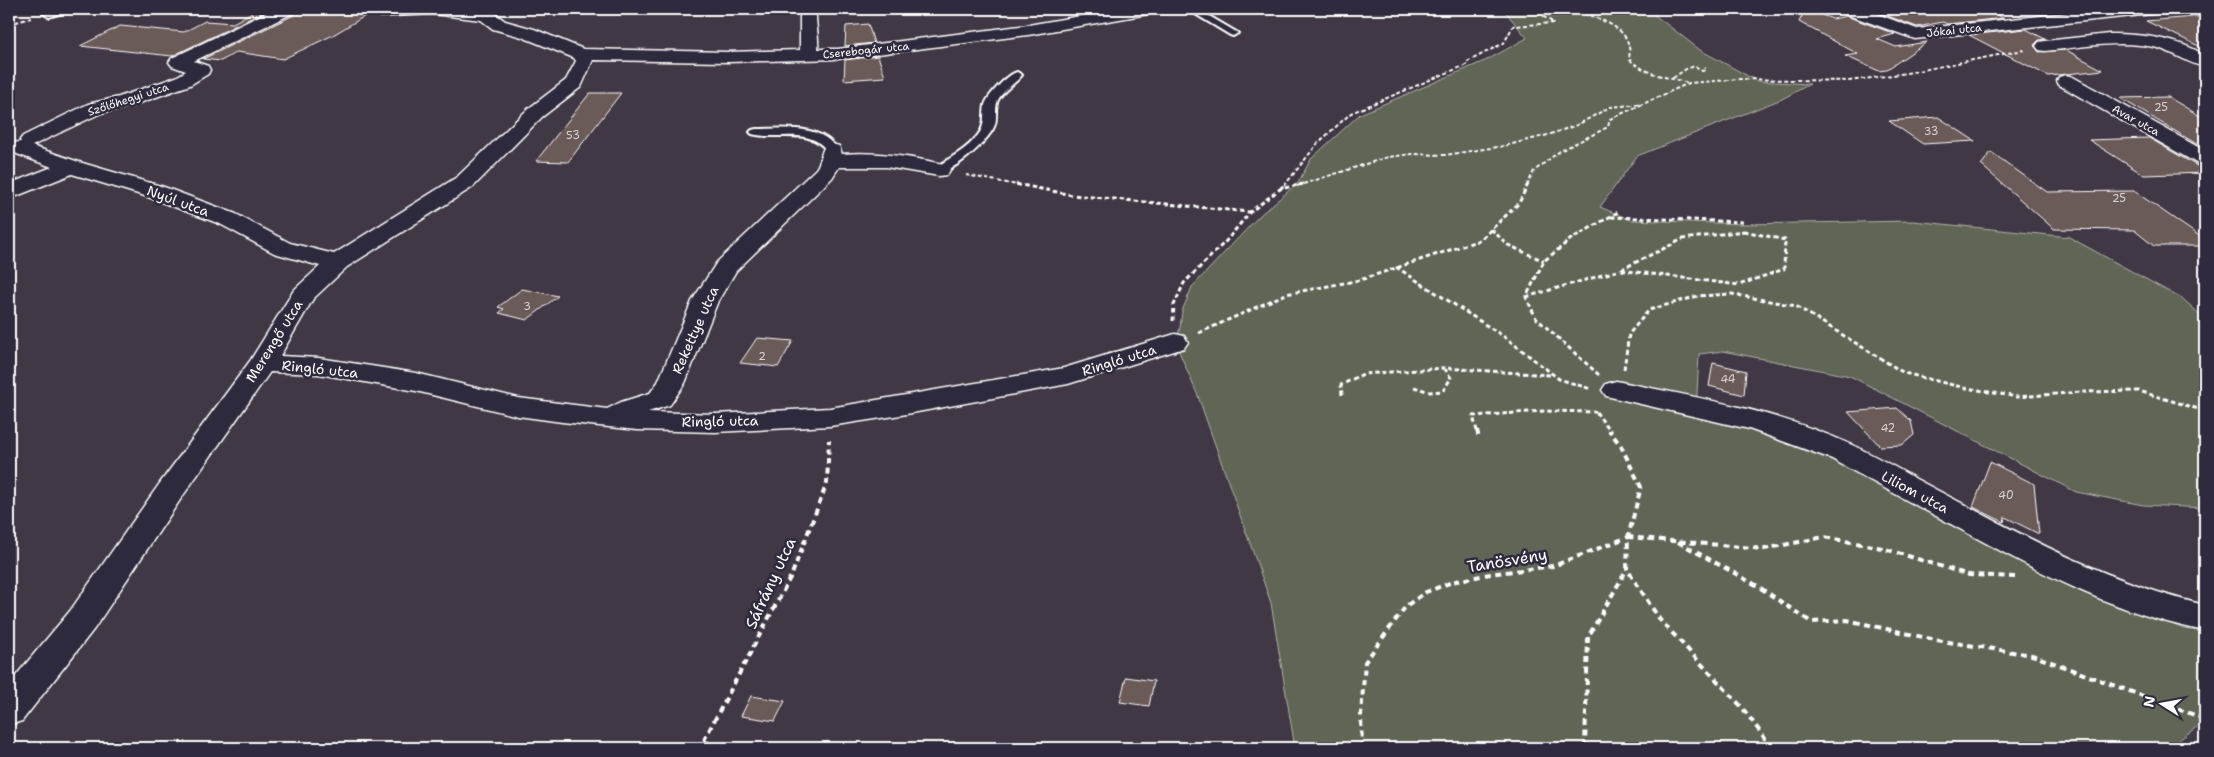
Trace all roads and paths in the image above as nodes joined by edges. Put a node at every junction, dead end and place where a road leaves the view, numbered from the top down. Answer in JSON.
{"nodes":[{"id":1,"x":70,"y":9,"type":"edge"},
{"id":2,"x":287,"y":9,"type":"edge"},
{"id":3,"x":441,"y":9,"type":"edge"},
{"id":4,"x":808,"y":9,"type":"edge"},
{"id":5,"x":1148,"y":9,"type":"edge"},
{"id":6,"x":1191,"y":9,"type":"edge"},
{"id":7,"x":1531,"y":9,"type":"edge"},
{"id":8,"x":1849,"y":9,"type":"edge"},
{"id":9,"x":2152,"y":9,"type":"edge"},
{"id":10,"x":1578,"y":11,"type":"dead end"},
{"id":11,"x":489,"y":12,"type":"edge"},
{"id":12,"x":381,"y":13,"type":"dead end"},
{"id":13,"x":49,"y":14,"type":"dead end"},
{"id":14,"x":2060,"y":19,"type":"junction"},
{"id":15,"x":1233,"y":33,"type":"dead end"},
{"id":16,"x":2105,"y":39,"type":"junction"},
{"id":17,"x":2045,"y":46,"type":"joint"},
{"id":18,"x":581,"y":54,"type":"junction"},
{"id":19,"x":808,"y":56,"type":"junction"},
{"id":20,"x":2205,"y":62,"type":"edge"},
{"id":21,"x":1704,"y":67,"type":"dead end"},
{"id":22,"x":1017,"y":75,"type":"dead end"},
{"id":23,"x":1672,"y":78,"type":"junction"},
{"id":24,"x":2066,"y":81,"type":"dead end"},
{"id":25,"x":1689,"y":83,"type":"junction"},
{"id":26,"x":1642,"y":104,"type":"junction"},
{"id":27,"x":756,"y":132,"type":"dead end"},
{"id":28,"x":23,"y":143,"type":"joint"},
{"id":29,"x":832,"y":155,"type":"junction"},
{"id":30,"x":2205,"y":160,"type":"edge"},
{"id":31,"x":71,"y":167,"type":"junction"},
{"id":32,"x":939,"y":170,"type":"junction"},
{"id":33,"x":1280,"y":189,"type":"junction"},
{"id":34,"x":9,"y":192,"type":"edge"},
{"id":35,"x":1250,"y":212,"type":"junction"},
{"id":36,"x":1618,"y":212,"type":"dead end"},
{"id":37,"x":1610,"y":217,"type":"junction"},
{"id":38,"x":1743,"y":222,"type":"dead end"},
{"id":39,"x":1491,"y":229,"type":"junction"},
{"id":40,"x":1544,"y":261,"type":"junction"},
{"id":41,"x":338,"y":262,"type":"junction"},
{"id":42,"x":1396,"y":267,"type":"junction"},
{"id":43,"x":1620,"y":270,"type":"junction"},
{"id":44,"x":1526,"y":296,"type":"junction"},
{"id":45,"x":1175,"y":342,"type":"junction"},
{"id":46,"x":262,"y":364,"type":"junction"},
{"id":47,"x":1444,"y":368,"type":"junction"},
{"id":48,"x":1552,"y":375,"type":"junction"},
{"id":49,"x":1414,"y":387,"type":"dead end"},
{"id":50,"x":1342,"y":395,"type":"dead end"},
{"id":51,"x":1606,"y":401,"type":"junction"},
{"id":52,"x":2205,"y":411,"type":"edge"},
{"id":53,"x":830,"y":417,"type":"junction"},
{"id":54,"x":611,"y":418,"type":"junction"},
{"id":55,"x":1479,"y":440,"type":"dead end"},
{"id":56,"x":1628,"y":537,"type":"junction"},
{"id":57,"x":1674,"y":541,"type":"junction"},
{"id":58,"x":1627,"y":569,"type":"junction"},
{"id":59,"x":2022,"y":577,"type":"dead end"},
{"id":60,"x":2205,"y":618,"type":"edge"},
{"id":61,"x":9,"y":710,"type":"edge"},
{"id":62,"x":2205,"y":719,"type":"edge"},
{"id":63,"x":703,"y":742,"type":"junction"},
{"id":64,"x":697,"y":748,"type":"edge"},
{"id":65,"x":738,"y":748,"type":"edge"},
{"id":66,"x":1362,"y":748,"type":"edge"},
{"id":67,"x":1585,"y":748,"type":"edge"},
{"id":68,"x":1772,"y":748,"type":"edge"}],
"edges":[{"from":1,"to":13,"type":"lane"},
{"from":2,"to":28,"type":"street","name":"Szőlőhegyi utca"},
{"from":3,"to":11,"type":"street"},
{"from":3,"to":12,"type":"lane"},
{"from":4,"to":19,"type":"street"},
{"from":5,"to":19,"type":"street","name":"Cserebogár utca"},
{"from":6,"to":15,"type":"lane"},
{"from":7,"to":33,"type":"path"},
{"from":8,"to":14,"type":"street","name":"Jókai utca"},
{"from":9,"to":14,"type":"street","name":"Jókai utca"},
{"from":10,"to":23,"type":"path"},
{"from":11,"to":18,"type":"street"},
{"from":14,"to":16,"type":"street"},
{"from":16,"to":17,"type":"street"},
{"from":16,"to":20,"type":"street"},
{"from":17,"to":25,"type":"path"},
{"from":18,"to":19,"type":"street","name":"Cserebogár utca"},
{"from":18,"to":41,"type":"street","name":"Merengő utca"},
{"from":21,"to":23,"type":"path"},
{"from":22,"to":32,"type":"lane"},
{"from":23,"to":25,"type":"path"},
{"from":24,"to":30,"type":"street","name":"Avar utca"},
{"from":25,"to":26,"type":"path"},
{"from":26,"to":33,"type":"path"},
{"from":26,"to":39,"type":"path"},
{"from":27,"to":29,"type":"lane"},
{"from":28,"to":31,"type":"street","name":"Nyúl utca"},
{"from":29,"to":32,"type":"street"},
{"from":29,"to":54,"type":"street","name":"Rekettye utca"},
{"from":31,"to":34,"type":"street"},
{"from":31,"to":41,"type":"street","name":"Nyúl utca"},
{"from":32,"to":35,"type":"path"},
{"from":33,"to":35,"type":"path"},
{"from":35,"to":45,"type":"path"},
{"from":36,"to":37,"type":"path"},
{"from":37,"to":38,"type":"path"},
{"from":37,"to":40,"type":"path"},
{"from":39,"to":40,"type":"path"},
{"from":39,"to":42,"type":"path"},
{"from":40,"to":44,"type":"path"},
{"from":41,"to":46,"type":"street","name":"Merengő utca"},
{"from":42,"to":45,"type":"path"},
{"from":42,"to":48,"type":"path"},
{"from":43,"to":43,"type":"path"},
{"from":43,"to":44,"type":"path"},
{"from":44,"to":51,"type":"path"},
{"from":45,"to":53,"type":"street","name":"Ringló utca"},
{"from":46,"to":54,"type":"street","name":"Ringló utca"},
{"from":46,"to":61,"type":"street","name":"Merengő utca"},
{"from":47,"to":48,"type":"path"},
{"from":47,"to":49,"type":"path"},
{"from":47,"to":50,"type":"path"},
{"from":48,"to":51,"type":"path"},
{"from":51,"to":52,"type":"path"},
{"from":51,"to":55,"type":"path"},
{"from":51,"to":56,"type":"path"},
{"from":51,"to":60,"type":"street","name":"Liliom utca"},
{"from":53,"to":54,"type":"street","name":"Ringló utca"},
{"from":53,"to":63,"type":"path","name":"Sáfrány utca"},
{"from":56,"to":57,"type":"path"},
{"from":56,"to":58,"type":"path"},
{"from":56,"to":66,"type":"path","name":"Tanösvény"},
{"from":57,"to":59,"type":"path"},
{"from":57,"to":62,"type":"path"},
{"from":58,"to":67,"type":"path"},
{"from":58,"to":68,"type":"path"},
{"from":63,"to":64,"type":"path","name":"Sáfrány utca"},
{"from":63,"to":65,"type":"path"}]}
